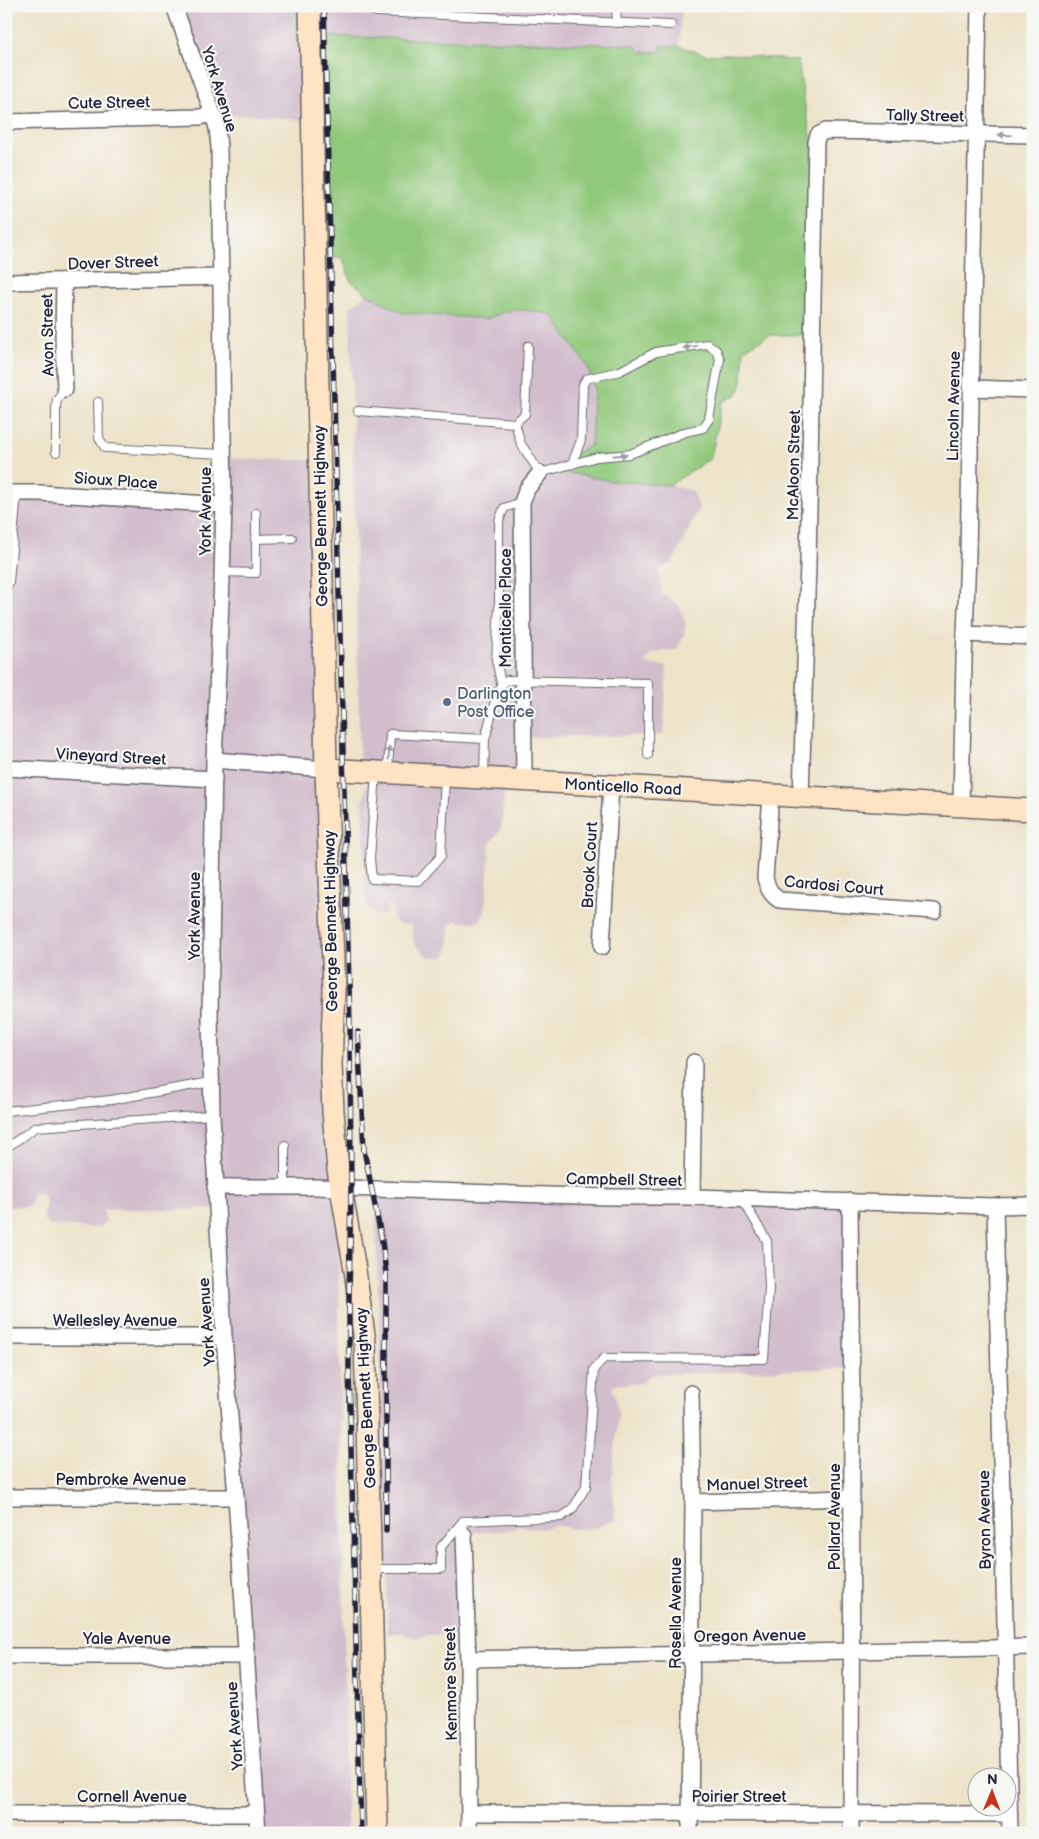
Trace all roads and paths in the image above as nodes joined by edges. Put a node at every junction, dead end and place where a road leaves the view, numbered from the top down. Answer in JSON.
{"nodes":[{"id":1,"x":174,"y":6,"type":"edge"},
{"id":2,"x":310,"y":6,"type":"edge"},
{"id":3,"x":362,"y":6,"type":"edge"},
{"id":4,"x":616,"y":6,"type":"edge"},
{"id":5,"x":978,"y":6,"type":"edge"},
{"id":6,"x":616,"y":23,"type":"junction"},
{"id":7,"x":670,"y":26,"type":"dead end"},
{"id":8,"x":213,"y":114,"type":"junction"},
{"id":9,"x":6,"y":122,"type":"edge"},
{"id":10,"x":977,"y":134,"type":"junction"},
{"id":11,"x":818,"y":135,"type":"joint"},
{"id":12,"x":1033,"y":135,"type":"edge"},
{"id":13,"x":222,"y":277,"type":"junction"},
{"id":14,"x":64,"y":281,"type":"junction"},
{"id":15,"x":6,"y":282,"type":"edge"},
{"id":16,"x":528,"y":346,"type":"dead end"},
{"id":17,"x":971,"y":388,"type":"junction"},
{"id":18,"x":65,"y":389,"type":"joint"},
{"id":19,"x":1033,"y":390,"type":"edge"},
{"id":20,"x":98,"y":402,"type":"dead end"},
{"id":21,"x":358,"y":411,"type":"dead end"},
{"id":22,"x":515,"y":423,"type":"junction"},
{"id":23,"x":56,"y":452,"type":"dead end"},
{"id":24,"x":223,"y":454,"type":"junction"},
{"id":25,"x":572,"y":464,"type":"junction"},
{"id":26,"x":540,"y":473,"type":"junction"},
{"id":27,"x":12,"y":493,"type":"edge"},
{"id":28,"x":522,"y":502,"type":"junction"},
{"id":29,"x":224,"y":505,"type":"junction"},
{"id":30,"x":256,"y":513,"type":"dead end"},
{"id":31,"x":292,"y":538,"type":"dead end"},
{"id":32,"x":255,"y":539,"type":"junction"},
{"id":33,"x":222,"y":572,"type":"junction"},
{"id":34,"x":6,"y":588,"type":"edge"},
{"id":35,"x":965,"y":634,"type":"junction"},
{"id":36,"x":1033,"y":637,"type":"edge"},
{"id":37,"x":523,"y":680,"type":"junction"},
{"id":38,"x":501,"y":683,"type":"junction"},
{"id":39,"x":485,"y":739,"type":"junction"},
{"id":40,"x":648,"y":755,"type":"dead end"},
{"id":41,"x":214,"y":760,"type":"junction"},
{"id":42,"x":6,"y":768,"type":"edge"},
{"id":43,"x":326,"y":768,"type":"junction"},
{"id":44,"x":382,"y":772,"type":"junction"},
{"id":45,"x":445,"y":776,"type":"junction"},
{"id":46,"x":484,"y":778,"type":"junction"},
{"id":47,"x":214,"y":779,"type":"junction"},
{"id":48,"x":524,"y":780,"type":"junction"},
{"id":49,"x":610,"y":785,"type":"junction"},
{"id":50,"x":771,"y":795,"type":"junction"},
{"id":51,"x":801,"y":797,"type":"junction"},
{"id":52,"x":961,"y":806,"type":"junction"},
{"id":53,"x":1033,"y":810,"type":"edge"},
{"id":54,"x":934,"y":911,"type":"dead end"},
{"id":55,"x":602,"y":947,"type":"dead end"},
{"id":56,"x":694,"y":1062,"type":"dead end"},
{"id":57,"x":211,"y":1082,"type":"junction"},
{"id":58,"x":6,"y":1111,"type":"edge"},
{"id":59,"x":212,"y":1115,"type":"junction"},
{"id":60,"x":285,"y":1146,"type":"dead end"},
{"id":61,"x":6,"y":1148,"type":"edge"},
{"id":62,"x":215,"y":1187,"type":"junction"},
{"id":63,"x":285,"y":1187,"type":"junction"},
{"id":64,"x":341,"y":1188,"type":"junction"},
{"id":65,"x":692,"y":1197,"type":"junction"},
{"id":66,"x":742,"y":1199,"type":"junction"},
{"id":67,"x":850,"y":1201,"type":"junction"},
{"id":68,"x":1033,"y":1205,"type":"edge"},
{"id":69,"x":995,"y":1206,"type":"junction"},
{"id":70,"x":6,"y":1337,"type":"edge"},
{"id":71,"x":224,"y":1337,"type":"junction"},
{"id":72,"x":691,"y":1393,"type":"dead end"},
{"id":73,"x":6,"y":1497,"type":"edge"},
{"id":74,"x":236,"y":1497,"type":"junction"},
{"id":75,"x":852,"y":1498,"type":"junction"},
{"id":76,"x":693,"y":1502,"type":"junction"},
{"id":77,"x":463,"y":1528,"type":"junction"},
{"id":78,"x":371,"y":1569,"type":"junction"},
{"id":79,"x":1033,"y":1647,"type":"edge"},
{"id":80,"x":1004,"y":1648,"type":"junction"},
{"id":81,"x":851,"y":1652,"type":"junction"},
{"id":82,"x":692,"y":1653,"type":"junction"},
{"id":83,"x":6,"y":1656,"type":"edge"},
{"id":84,"x":247,"y":1656,"type":"junction"},
{"id":85,"x":468,"y":1659,"type":"junction"},
{"id":86,"x":1008,"y":1766,"type":"edge"},
{"id":87,"x":469,"y":1813,"type":"junction"},
{"id":88,"x":6,"y":1814,"type":"edge"},
{"id":89,"x":257,"y":1814,"type":"junction"},
{"id":90,"x":690,"y":1814,"type":"junction"},
{"id":91,"x":851,"y":1814,"type":"junction"},
{"id":92,"x":966,"y":1814,"type":"edge"},
{"id":93,"x":1009,"y":1816,"type":"edge"},
{"id":94,"x":258,"y":1833,"type":"edge"},
{"id":95,"x":377,"y":1833,"type":"edge"},
{"id":96,"x":469,"y":1833,"type":"edge"},
{"id":97,"x":690,"y":1833,"type":"edge"},
{"id":98,"x":851,"y":1833,"type":"edge"},
{"id":99,"x":1010,"y":1833,"type":"edge"}],
"edges":[{"from":1,"to":8,"type":"street","name":"York Avenue"},
{"from":2,"to":43,"type":"main road","name":"George Bennett Highway"},
{"from":3,"to":6,"type":"lane"},
{"from":4,"to":6,"type":"lane"},
{"from":5,"to":10,"type":"street","name":"Lincoln Avenue"},
{"from":6,"to":7,"type":"lane"},
{"from":8,"to":9,"type":"street","name":"Cute Street"},
{"from":8,"to":13,"type":"street","name":"York Avenue"},
{"from":10,"to":11,"type":"street","name":"Tally Street"},
{"from":12,"to":10,"type":"street","name":"Tally Street","one_way":true},
{"from":10,"to":17,"type":"street","name":"Lincoln Avenue"},
{"from":11,"to":51,"type":"street","name":"McAloon Street"},
{"from":13,"to":14,"type":"street","name":"Dover Street"},
{"from":13,"to":24,"type":"street","name":"York Avenue"},
{"from":14,"to":15,"type":"street","name":"Dover Street"},
{"from":14,"to":18,"type":"street","name":"Avon Street"},
{"from":16,"to":22,"type":"lane"},
{"from":17,"to":19,"type":"street"},
{"from":17,"to":35,"type":"street","name":"Lincoln Avenue"},
{"from":18,"to":23,"type":"lane"},
{"from":20,"to":24,"type":"lane"},
{"from":21,"to":22,"type":"lane"},
{"from":22,"to":26,"type":"lane"},
{"from":24,"to":29,"type":"street","name":"York Avenue"},
{"from":25,"to":25,"type":"lane","one_way":true},
{"from":25,"to":26,"type":"lane"},
{"from":26,"to":28,"type":"street","name":"Monticello Place"},
{"from":27,"to":29,"type":"street","name":"Sioux Place"},
{"from":27,"to":34,"type":"lane"},
{"from":28,"to":37,"type":"street","name":"Monticello Place"},
{"from":28,"to":38,"type":"lane"},
{"from":29,"to":33,"type":"street","name":"York Avenue"},
{"from":30,"to":32,"type":"lane"},
{"from":31,"to":32,"type":"lane"},
{"from":32,"to":33,"type":"lane"},
{"from":33,"to":41,"type":"street","name":"York Avenue"},
{"from":35,"to":36,"type":"street"},
{"from":35,"to":52,"type":"street","name":"Lincoln Avenue"},
{"from":37,"to":38,"type":"lane"},
{"from":37,"to":40,"type":"lane"},
{"from":37,"to":48,"type":"street","name":"Monticello Place"},
{"from":38,"to":39,"type":"lane"},
{"from":44,"to":39,"type":"lane","one_way":true},
{"from":39,"to":46,"type":"lane"},
{"from":41,"to":43,"type":"street","name":"Monticello Road"},
{"from":41,"to":47,"type":"street","name":"York Avenue"},
{"from":42,"to":47,"type":"street","name":"Vineyard Street"},
{"from":43,"to":44,"type":"main road","name":"Monticello Road"},
{"from":43,"to":64,"type":"main road","name":"George Bennett Highway"},
{"from":44,"to":45,"type":"main road","name":"Monticello Road"},
{"from":44,"to":45,"type":"lane"},
{"from":45,"to":46,"type":"main road","name":"Monticello Road"},
{"from":46,"to":48,"type":"main road","name":"Monticello Road"},
{"from":47,"to":57,"type":"street","name":"York Avenue"},
{"from":48,"to":49,"type":"main road","name":"Monticello Road"},
{"from":49,"to":50,"type":"main road","name":"Monticello Road"},
{"from":49,"to":55,"type":"street","name":"Brook Court"},
{"from":50,"to":51,"type":"main road","name":"Monticello Road"},
{"from":50,"to":54,"type":"street","name":"Cardosi Court"},
{"from":51,"to":52,"type":"main road","name":"Monticello Road"},
{"from":52,"to":53,"type":"main road","name":"Monticello Road"},
{"from":56,"to":65,"type":"street"},
{"from":57,"to":58,"type":"lane"},
{"from":57,"to":59,"type":"street","name":"York Avenue"},
{"from":59,"to":61,"type":"lane"},
{"from":59,"to":62,"type":"street","name":"York Avenue"},
{"from":60,"to":63,"type":"lane"},
{"from":62,"to":63,"type":"street","name":"Campbell Street"},
{"from":62,"to":71,"type":"street","name":"York Avenue"},
{"from":63,"to":64,"type":"street","name":"Campbell Street"},
{"from":64,"to":65,"type":"street","name":"Campbell Street"},
{"from":64,"to":78,"type":"main road","name":"George Bennett Highway"},
{"from":65,"to":66,"type":"street","name":"Campbell Street"},
{"from":66,"to":67,"type":"street","name":"Campbell Street"},
{"from":66,"to":77,"type":"lane"},
{"from":67,"to":69,"type":"street","name":"Campbell Street"},
{"from":67,"to":75,"type":"street","name":"Pollard Avenue"},
{"from":68,"to":69,"type":"street","name":"Campbell Street"},
{"from":69,"to":80,"type":"street","name":"Byron Avenue"},
{"from":70,"to":71,"type":"street","name":"Wellesley Avenue"},
{"from":71,"to":74,"type":"street","name":"York Avenue"},
{"from":72,"to":76,"type":"street","name":"Rosella Avenue"},
{"from":73,"to":74,"type":"street","name":"Pembroke Avenue"},
{"from":74,"to":84,"type":"street","name":"York Avenue"},
{"from":75,"to":76,"type":"street","name":"Manuel Street"},
{"from":75,"to":81,"type":"street","name":"Pollard Avenue"},
{"from":76,"to":82,"type":"street","name":"Rosella Avenue"},
{"from":77,"to":78,"type":"lane"},
{"from":77,"to":85,"type":"street","name":"Kenmore Street"},
{"from":78,"to":95,"type":"main road","name":"George Bennett Highway"},
{"from":79,"to":80,"type":"street","name":"Oregon Avenue"},
{"from":80,"to":81,"type":"street","name":"Oregon Avenue"},
{"from":80,"to":86,"type":"street","name":"Byron Avenue"},
{"from":81,"to":82,"type":"street","name":"Oregon Avenue"},
{"from":81,"to":91,"type":"street","name":"Pollard Avenue"},
{"from":82,"to":85,"type":"street","name":"Oregon Avenue"},
{"from":82,"to":90,"type":"street","name":"Rosella Avenue"},
{"from":83,"to":84,"type":"street","name":"Yale Avenue"},
{"from":84,"to":89,"type":"street","name":"York Avenue"},
{"from":85,"to":87,"type":"street","name":"Kenmore Street"},
{"from":87,"to":90,"type":"street","name":"Poirier Street"},
{"from":87,"to":96,"type":"street","name":"Kenmore Street"},
{"from":88,"to":89,"type":"street","name":"Cornell Avenue"},
{"from":89,"to":94,"type":"street","name":"York Avenue"},
{"from":90,"to":91,"type":"street","name":"Poirier Street"},
{"from":90,"to":97,"type":"street","name":"Rosella Avenue"},
{"from":91,"to":92,"type":"street","name":"Poirier Street"},
{"from":91,"to":98,"type":"street","name":"Pollard Avenue"},
{"from":93,"to":99,"type":"street","name":"Byron Avenue"}]}
